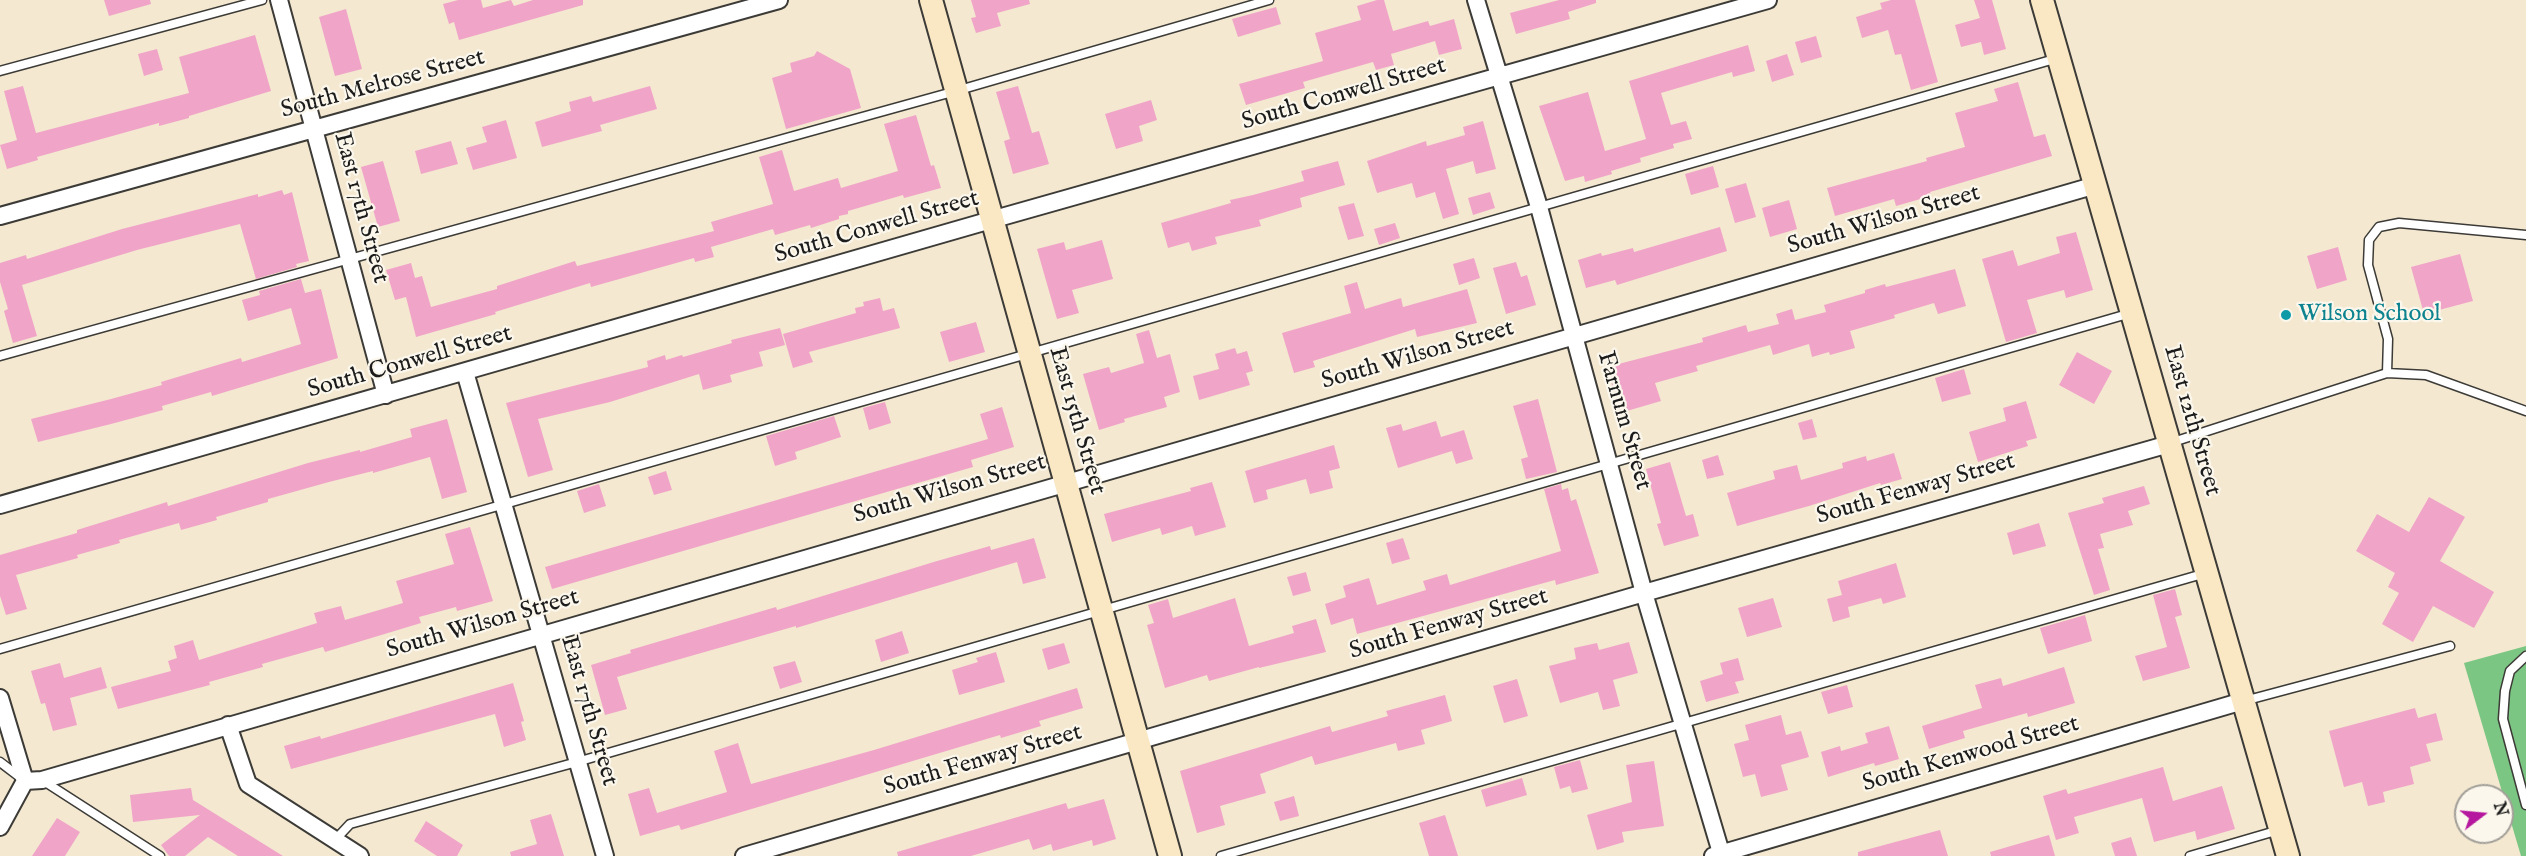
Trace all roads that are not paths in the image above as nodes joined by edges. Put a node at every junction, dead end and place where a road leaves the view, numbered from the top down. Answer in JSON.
{"nodes":[{"id":1,"x":262,"y":0,"type":"edge"},
{"id":2,"x":279,"y":0,"type":"edge"},
{"id":3,"x":778,"y":0,"type":"edge"},
{"id":4,"x":931,"y":0,"type":"edge"},
{"id":5,"x":1269,"y":0,"type":"edge"},
{"id":6,"x":1476,"y":0,"type":"edge"},
{"id":7,"x":1768,"y":0,"type":"edge"},
{"id":8,"x":2042,"y":0,"type":"edge"},
{"id":9,"x":2059,"y":57,"type":"junction"},
{"id":10,"x":0,"y":71,"type":"edge"},
{"id":11,"x":1499,"y":76,"type":"junction"},
{"id":12,"x":956,"y":91,"type":"junction"},
{"id":13,"x":313,"y":129,"type":"junction"},
{"id":14,"x":2096,"y":185,"type":"junction"},
{"id":15,"x":1539,"y":207,"type":"junction"},
{"id":16,"x":0,"y":216,"type":"edge"},
{"id":17,"x":991,"y":220,"type":"junction"},
{"id":18,"x":2526,"y":235,"type":"edge"},
{"id":19,"x":349,"y":260,"type":"junction"},
{"id":20,"x":2132,"y":312,"type":"junction"},
{"id":21,"x":1574,"y":337,"type":"junction"},
{"id":22,"x":1029,"y":353,"type":"junction"},
{"id":23,"x":0,"y":356,"type":"edge"},
{"id":24,"x":465,"y":372,"type":"junction"},
{"id":25,"x":2387,"y":373,"type":"junction"},
{"id":26,"x":386,"y":394,"type":"junction"},
{"id":27,"x":2526,"y":411,"type":"edge"},
{"id":28,"x":2169,"y":444,"type":"junction"},
{"id":29,"x":1611,"y":465,"type":"junction"},
{"id":30,"x":1065,"y":482,"type":"junction"},
{"id":31,"x":503,"y":503,"type":"junction"},
{"id":32,"x":0,"y":505,"type":"edge"},
{"id":33,"x":2207,"y":573,"type":"junction"},
{"id":34,"x":1644,"y":593,"type":"junction"},
{"id":35,"x":1101,"y":611,"type":"junction"},
{"id":36,"x":540,"y":634,"type":"junction"},
{"id":37,"x":2450,"y":646,"type":"dead end"},
{"id":38,"x":0,"y":649,"type":"edge"},
{"id":39,"x":2526,"y":656,"type":"edge"},
{"id":40,"x":0,"y":698,"type":"edge"},
{"id":41,"x":2243,"y":701,"type":"junction"},
{"id":42,"x":1684,"y":724,"type":"junction"},
{"id":43,"x":228,"y":725,"type":"junction"},
{"id":44,"x":1138,"y":741,"type":"junction"},
{"id":45,"x":0,"y":762,"type":"edge"},
{"id":46,"x":578,"y":762,"type":"junction"},
{"id":47,"x":33,"y":780,"type":"junction"},
{"id":48,"x":2526,"y":805,"type":"edge"},
{"id":49,"x":0,"y":826,"type":"edge"},
{"id":50,"x":2280,"y":830,"type":"junction"},
{"id":51,"x":335,"y":840,"type":"junction"},
{"id":52,"x":1718,"y":855,"type":"edge"},
{"id":53,"x":160,"y":856,"type":"edge"},
{"id":54,"x":360,"y":856,"type":"edge"},
{"id":55,"x":605,"y":856,"type":"edge"},
{"id":56,"x":744,"y":856,"type":"edge"},
{"id":57,"x":1170,"y":856,"type":"edge"},
{"id":58,"x":1221,"y":856,"type":"edge"},
{"id":59,"x":2190,"y":856,"type":"edge"},
{"id":60,"x":2288,"y":856,"type":"edge"}],
"edges":[{"from":1,"to":10,"type":"lane"},
{"from":2,"to":13,"type":"street","name":"East 17th Street"},
{"from":3,"to":13,"type":"street","name":"South Melrose Street"},
{"from":4,"to":12,"type":"street","name":"East 15th Street"},
{"from":5,"to":12,"type":"lane"},
{"from":6,"to":11,"type":"street","name":"Farnum Street"},
{"from":7,"to":11,"type":"street","name":"South Conwell Street"},
{"from":8,"to":9,"type":"street","name":"East 12th Street"},
{"from":9,"to":14,"type":"street","name":"East 12th Street"},
{"from":9,"to":15,"type":"lane"},
{"from":11,"to":15,"type":"street","name":"Farnum Street"},
{"from":11,"to":17,"type":"street","name":"South Conwell Street"},
{"from":12,"to":17,"type":"street","name":"East 15th Street"},
{"from":12,"to":19,"type":"lane"},
{"from":13,"to":16,"type":"street","name":"South Melrose Street"},
{"from":13,"to":19,"type":"street","name":"East 17th Street"},
{"from":14,"to":20,"type":"street","name":"East 12th Street"},
{"from":14,"to":21,"type":"street","name":"South Wilson Street"},
{"from":15,"to":21,"type":"street","name":"Farnum Street"},
{"from":15,"to":22,"type":"lane"},
{"from":17,"to":22,"type":"street","name":"East 15th Street"},
{"from":17,"to":24,"type":"street","name":"South Conwell Street"},
{"from":18,"to":25,"type":"lane"},
{"from":19,"to":23,"type":"lane"},
{"from":19,"to":26,"type":"street","name":"East 17th Street"},
{"from":20,"to":28,"type":"street","name":"East 12th Street"},
{"from":20,"to":29,"type":"lane"},
{"from":21,"to":29,"type":"street","name":"Farnum Street"},
{"from":21,"to":30,"type":"street","name":"South Wilson Street"},
{"from":22,"to":30,"type":"street","name":"East 15th Street"},
{"from":22,"to":31,"type":"lane"},
{"from":24,"to":26,"type":"street","name":"South Conwell Street"},
{"from":24,"to":31,"type":"street","name":"East 17th Street"},
{"from":25,"to":27,"type":"lane"},
{"from":25,"to":28,"type":"lane"},
{"from":26,"to":32,"type":"street","name":"South Conwell Street"},
{"from":28,"to":33,"type":"street","name":"East 12th Street"},
{"from":28,"to":34,"type":"street","name":"South Fenway Street"},
{"from":29,"to":34,"type":"street","name":"Farnum Street"},
{"from":29,"to":35,"type":"lane"},
{"from":30,"to":35,"type":"street","name":"East 15th Street"},
{"from":30,"to":36,"type":"street","name":"South Wilson Street"},
{"from":31,"to":36,"type":"street","name":"East 17th Street"},
{"from":31,"to":38,"type":"lane"},
{"from":33,"to":41,"type":"street","name":"East 12th Street"},
{"from":33,"to":42,"type":"lane"},
{"from":34,"to":42,"type":"street","name":"Farnum Street"},
{"from":34,"to":44,"type":"street","name":"South Fenway Street"},
{"from":35,"to":44,"type":"street","name":"East 15th Street"},
{"from":35,"to":46,"type":"lane"},
{"from":36,"to":43,"type":"street","name":"South Wilson Street"},
{"from":36,"to":46,"type":"street","name":"East 17th Street"},
{"from":37,"to":41,"type":"lane"},
{"from":39,"to":48,"type":"lane"},
{"from":40,"to":47,"type":"street"},
{"from":41,"to":50,"type":"street","name":"East 12th Street"},
{"from":41,"to":52,"type":"street","name":"South Kenwood Street"},
{"from":42,"to":52,"type":"street","name":"Farnum Street"},
{"from":42,"to":58,"type":"lane"},
{"from":43,"to":47,"type":"street","name":"South Wilson Street"},
{"from":43,"to":51,"type":"street"},
{"from":44,"to":56,"type":"street","name":"South Fenway Street"},
{"from":44,"to":57,"type":"street","name":"East 15th Street"},
{"from":45,"to":47,"type":"lane"},
{"from":46,"to":51,"type":"lane"},
{"from":46,"to":55,"type":"street","name":"East 17th Street"},
{"from":47,"to":49,"type":"street"},
{"from":47,"to":53,"type":"lane"},
{"from":50,"to":59,"type":"lane"},
{"from":50,"to":60,"type":"street","name":"East 12th Street"},
{"from":51,"to":54,"type":"street"}]}
